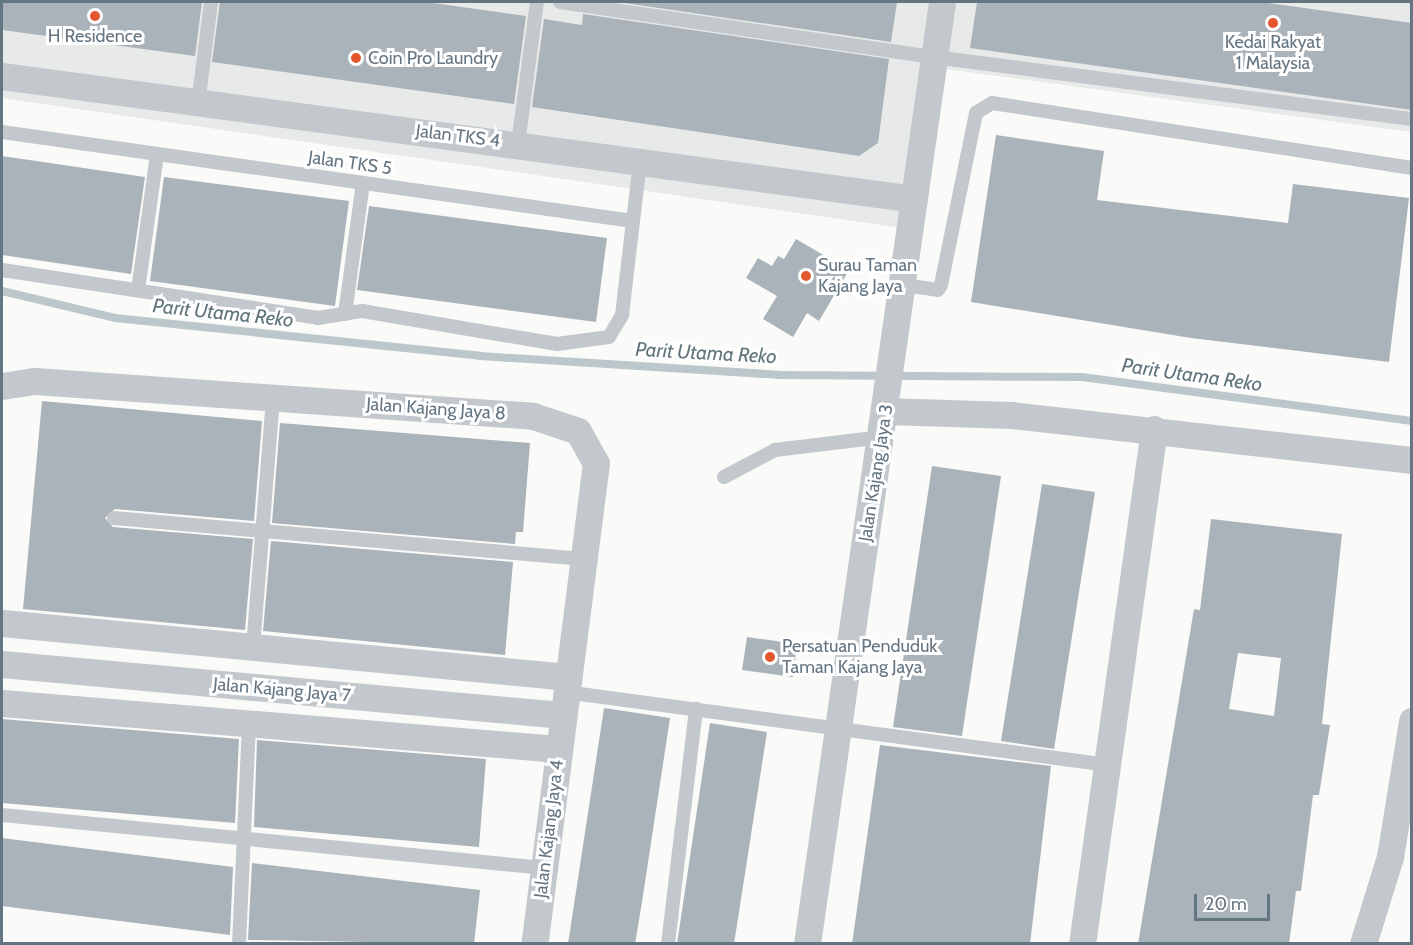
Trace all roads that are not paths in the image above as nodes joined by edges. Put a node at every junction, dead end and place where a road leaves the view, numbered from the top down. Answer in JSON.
{"nodes":[{"id":1,"x":211,"y":2,"type":"edge"},
{"id":2,"x":537,"y":2,"type":"edge"},
{"id":3,"x":560,"y":2,"type":"edge"},
{"id":4,"x":942,"y":2,"type":"edge"},
{"id":5,"x":934,"y":57,"type":"junction"},
{"id":6,"x":2,"y":76,"type":"edge"},
{"id":7,"x":198,"y":104,"type":"junction"},
{"id":8,"x":1412,"y":119,"type":"edge"},
{"id":9,"x":2,"y":132,"type":"edge"},
{"id":10,"x":518,"y":144,"type":"junction"},
{"id":11,"x":157,"y":154,"type":"junction"},
{"id":12,"x":640,"y":161,"type":"junction"},
{"id":13,"x":1412,"y":168,"type":"edge"},
{"id":14,"x":363,"y":183,"type":"junction"},
{"id":15,"x":914,"y":199,"type":"junction"},
{"id":16,"x":633,"y":222,"type":"junction"},
{"id":17,"x":2,"y":270,"type":"edge"},
{"id":18,"x":903,"y":285,"type":"junction"},
{"id":19,"x":138,"y":290,"type":"junction"},
{"id":20,"x":345,"y":314,"type":"junction"},
{"id":21,"x":2,"y":386,"type":"edge"},
{"id":22,"x":273,"y":398,"type":"junction"},
{"id":23,"x":885,"y":417,"type":"junction"},
{"id":24,"x":1154,"y":429,"type":"junction"},
{"id":25,"x":1412,"y":460,"type":"edge"},
{"id":26,"x":724,"y":477,"type":"dead end"},
{"id":27,"x":114,"y":518,"type":"dead end"},
{"id":28,"x":263,"y":530,"type":"junction"},
{"id":29,"x":586,"y":560,"type":"junction"},
{"id":30,"x":2,"y":623,"type":"edge"},
{"id":31,"x":253,"y":647,"type":"junction"},
{"id":32,"x":2,"y":664,"type":"edge"},
{"id":33,"x":565,"y":695,"type":"junction"},
{"id":34,"x":2,"y":703,"type":"edge"},
{"id":35,"x":696,"y":709,"type":"junction"},
{"id":36,"x":1412,"y":721,"type":"edge"},
{"id":37,"x":249,"y":723,"type":"junction"},
{"id":38,"x":836,"y":727,"type":"junction"},
{"id":39,"x":558,"y":749,"type":"junction"},
{"id":40,"x":1108,"y":765,"type":"junction"},
{"id":41,"x":2,"y":815,"type":"edge"},
{"id":42,"x":243,"y":838,"type":"junction"},
{"id":43,"x":1401,"y":859,"type":"edge"},
{"id":44,"x":544,"y":868,"type":"junction"},
{"id":45,"x":239,"y":944,"type":"edge"},
{"id":46,"x":534,"y":944,"type":"edge"},
{"id":47,"x":668,"y":944,"type":"edge"},
{"id":48,"x":807,"y":944,"type":"edge"},
{"id":49,"x":1082,"y":944,"type":"edge"},
{"id":50,"x":1363,"y":944,"type":"edge"}],
"edges":[{"from":1,"to":7,"type":"lane"},
{"from":2,"to":10,"type":"lane"},
{"from":3,"to":5,"type":"lane"},
{"from":4,"to":5,"type":"street","name":"Jalan Kajang Jaya 3"},
{"from":5,"to":8,"type":"lane"},
{"from":5,"to":15,"type":"street","name":"Jalan Kajang Jaya 3"},
{"from":6,"to":7,"type":"street","name":"Jalan TKS 4"},
{"from":7,"to":10,"type":"street","name":"Jalan TKS 4"},
{"from":9,"to":11,"type":"lane","name":"Jalan TKS 5"},
{"from":10,"to":12,"type":"street","name":"Jalan TKS 4"},
{"from":11,"to":14,"type":"lane","name":"Jalan TKS 5"},
{"from":11,"to":19,"type":"lane"},
{"from":12,"to":15,"type":"street","name":"Jalan TKS 4"},
{"from":12,"to":16,"type":"lane"},
{"from":13,"to":18,"type":"lane"},
{"from":14,"to":16,"type":"lane","name":"Jalan TKS 5"},
{"from":14,"to":20,"type":"lane"},
{"from":15,"to":18,"type":"street","name":"Jalan Kajang Jaya 3"},
{"from":16,"to":20,"type":"lane"},
{"from":17,"to":19,"type":"lane"},
{"from":18,"to":23,"type":"street","name":"Jalan Kajang Jaya 3"},
{"from":19,"to":20,"type":"lane"},
{"from":21,"to":22,"type":"street","name":"Jalan Kajang Jaya 8"},
{"from":22,"to":28,"type":"lane"},
{"from":22,"to":29,"type":"street","name":"Jalan Kajang Jaya 8"},
{"from":23,"to":24,"type":"street"},
{"from":23,"to":26,"type":"lane"},
{"from":23,"to":38,"type":"street","name":"Jalan Kajang Jaya 3"},
{"from":24,"to":25,"type":"street"},
{"from":24,"to":40,"type":"street"},
{"from":27,"to":28,"type":"lane"},
{"from":28,"to":29,"type":"lane"},
{"from":28,"to":31,"type":"lane"},
{"from":29,"to":33,"type":"street","name":"Jalan Kajang Jaya 8"},
{"from":30,"to":31,"type":"street"},
{"from":31,"to":33,"type":"street"},
{"from":32,"to":33,"type":"street","name":"Jalan Kajang Jaya 7"},
{"from":33,"to":35,"type":"lane"},
{"from":33,"to":39,"type":"street","name":"Jalan Kajang Jaya 4"},
{"from":34,"to":37,"type":"street"},
{"from":35,"to":38,"type":"lane"},
{"from":35,"to":47,"type":"lane"},
{"from":36,"to":43,"type":"street"},
{"from":37,"to":39,"type":"street"},
{"from":37,"to":42,"type":"lane"},
{"from":38,"to":40,"type":"lane"},
{"from":38,"to":48,"type":"street","name":"Jalan Kajang Jaya 3"},
{"from":39,"to":44,"type":"street","name":"Jalan Kajang Jaya 4"},
{"from":40,"to":49,"type":"street"},
{"from":41,"to":42,"type":"lane"},
{"from":42,"to":44,"type":"lane"},
{"from":42,"to":45,"type":"lane"},
{"from":43,"to":50,"type":"street"},
{"from":44,"to":46,"type":"street","name":"Jalan Kajang Jaya 4"}]}
